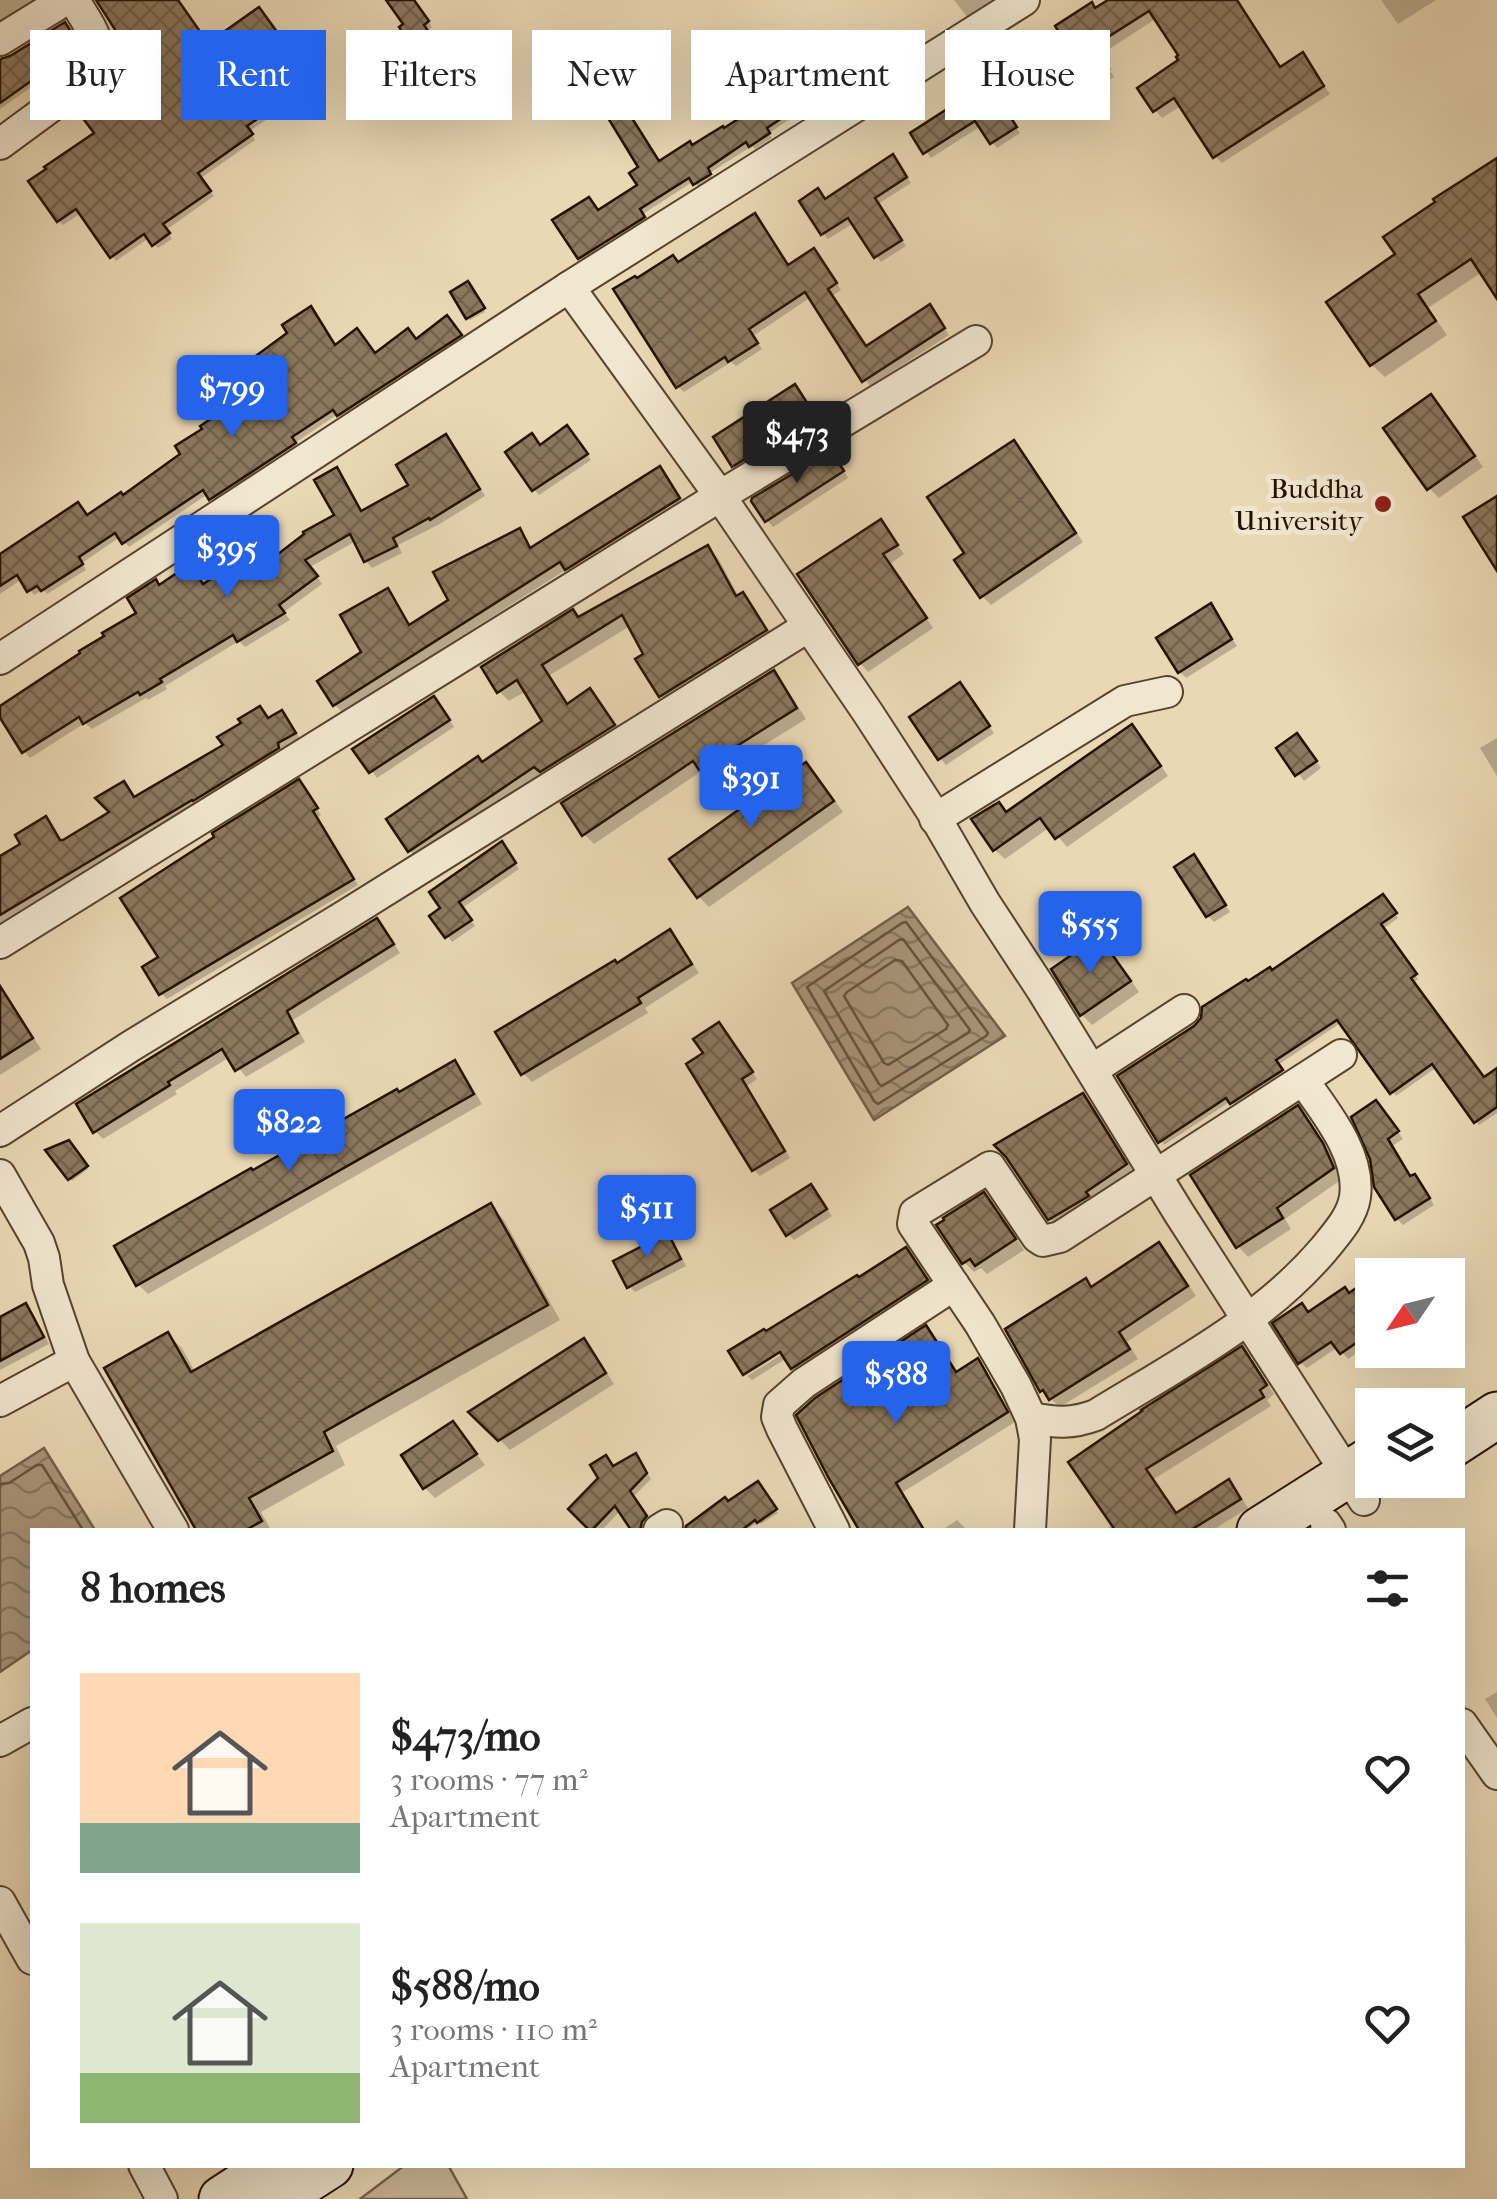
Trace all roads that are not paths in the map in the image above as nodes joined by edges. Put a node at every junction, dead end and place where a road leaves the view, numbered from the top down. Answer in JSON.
{"nodes":[{"id":1,"x":65,"y":0,"type":"edge"},
{"id":2,"x":74,"y":0,"type":"edge"},
{"id":3,"x":1024,"y":0,"type":"edge"},
{"id":4,"x":0,"y":40,"type":"edge"},
{"id":5,"x":0,"y":144,"type":"edge"},
{"id":6,"x":569,"y":287,"type":"junction"},
{"id":7,"x":976,"y":341,"type":"dead end"},
{"id":8,"x":720,"y":496,"type":"junction"},
{"id":9,"x":809,"y":626,"type":"junction"},
{"id":10,"x":0,"y":659,"type":"edge"},
{"id":11,"x":1167,"y":692,"type":"dead end"},
{"id":12,"x":935,"y":818,"type":"junction"},
{"id":13,"x":0,"y":943,"type":"edge"},
{"id":14,"x":1184,"y":1010,"type":"dead end"},
{"id":15,"x":1341,"y":1055,"type":"dead end"},
{"id":16,"x":1092,"y":1070,"type":"junction"},
{"id":17,"x":1303,"y":1080,"type":"junction"},
{"id":18,"x":0,"y":1131,"type":"edge"},
{"id":19,"x":0,"y":1175,"type":"edge"},
{"id":20,"x":1156,"y":1176,"type":"junction"},
{"id":21,"x":954,"y":1285,"type":"junction"},
{"id":22,"x":1248,"y":1321,"type":"junction"},
{"id":23,"x":74,"y":1361,"type":"junction"},
{"id":24,"x":1497,"y":1379,"type":"edge"},
{"id":25,"x":1465,"y":1400,"type":"edge"},
{"id":26,"x":0,"y":1401,"type":"edge"},
{"id":27,"x":1497,"y":1415,"type":"edge"},
{"id":28,"x":1030,"y":1418,"type":"junction"},
{"id":29,"x":1465,"y":1435,"type":"edge"},
{"id":30,"x":1355,"y":1460,"type":"edge"},
{"id":31,"x":1355,"y":1486,"type":"edge"},
{"id":32,"x":1355,"y":1495,"type":"edge"},
{"id":33,"x":172,"y":1528,"type":"edge"},
{"id":34,"x":833,"y":1528,"type":"edge"},
{"id":35,"x":1030,"y":1528,"type":"edge"},
{"id":36,"x":1264,"y":1528,"type":"edge"},
{"id":37,"x":1324,"y":1528,"type":"edge"},
{"id":38,"x":30,"y":1724,"type":"edge"},
{"id":39,"x":1465,"y":1728,"type":"edge"},
{"id":40,"x":0,"y":1741,"type":"edge"},
{"id":41,"x":1497,"y":1774,"type":"edge"},
{"id":42,"x":0,"y":1902,"type":"edge"},
{"id":43,"x":30,"y":1955,"type":"edge"},
{"id":44,"x":146,"y":2168,"type":"edge"},
{"id":45,"x":269,"y":2168,"type":"edge"},
{"id":46,"x":325,"y":2168,"type":"edge"},
{"id":47,"x":162,"y":2199,"type":"edge"},
{"id":48,"x":222,"y":2199,"type":"edge"},
{"id":49,"x":277,"y":2199,"type":"edge"}],
"edges":[{"from":1,"to":4,"type":"street"},
{"from":2,"to":5,"type":"street"},
{"from":3,"to":6,"type":"street"},
{"from":6,"to":8,"type":"street"},
{"from":6,"to":10,"type":"street"},
{"from":7,"to":8,"type":"street"},
{"from":8,"to":9,"type":"street"},
{"from":8,"to":13,"type":"street"},
{"from":9,"to":12,"type":"street"},
{"from":9,"to":18,"type":"street"},
{"from":11,"to":12,"type":"street"},
{"from":12,"to":16,"type":"street"},
{"from":14,"to":16,"type":"street"},
{"from":15,"to":17,"type":"street"},
{"from":16,"to":20,"type":"street"},
{"from":17,"to":20,"type":"street"},
{"from":17,"to":22,"type":"street"},
{"from":19,"to":23,"type":"street"},
{"from":20,"to":21,"type":"street"},
{"from":20,"to":22,"type":"street"},
{"from":21,"to":28,"type":"street"},
{"from":21,"to":34,"type":"street"},
{"from":22,"to":28,"type":"street"},
{"from":22,"to":30,"type":"street"},
{"from":23,"to":26,"type":"street"},
{"from":23,"to":33,"type":"street"},
{"from":24,"to":25,"type":"main road"},
{"from":27,"to":29,"type":"main road"},
{"from":28,"to":35,"type":"street"},
{"from":31,"to":36,"type":"main road"},
{"from":32,"to":37,"type":"main road"},
{"from":38,"to":40,"type":"street"},
{"from":39,"to":41,"type":"street"},
{"from":42,"to":43,"type":"street"},
{"from":44,"to":47,"type":"street"},
{"from":45,"to":48,"type":"main road"},
{"from":46,"to":49,"type":"main road"}]}
